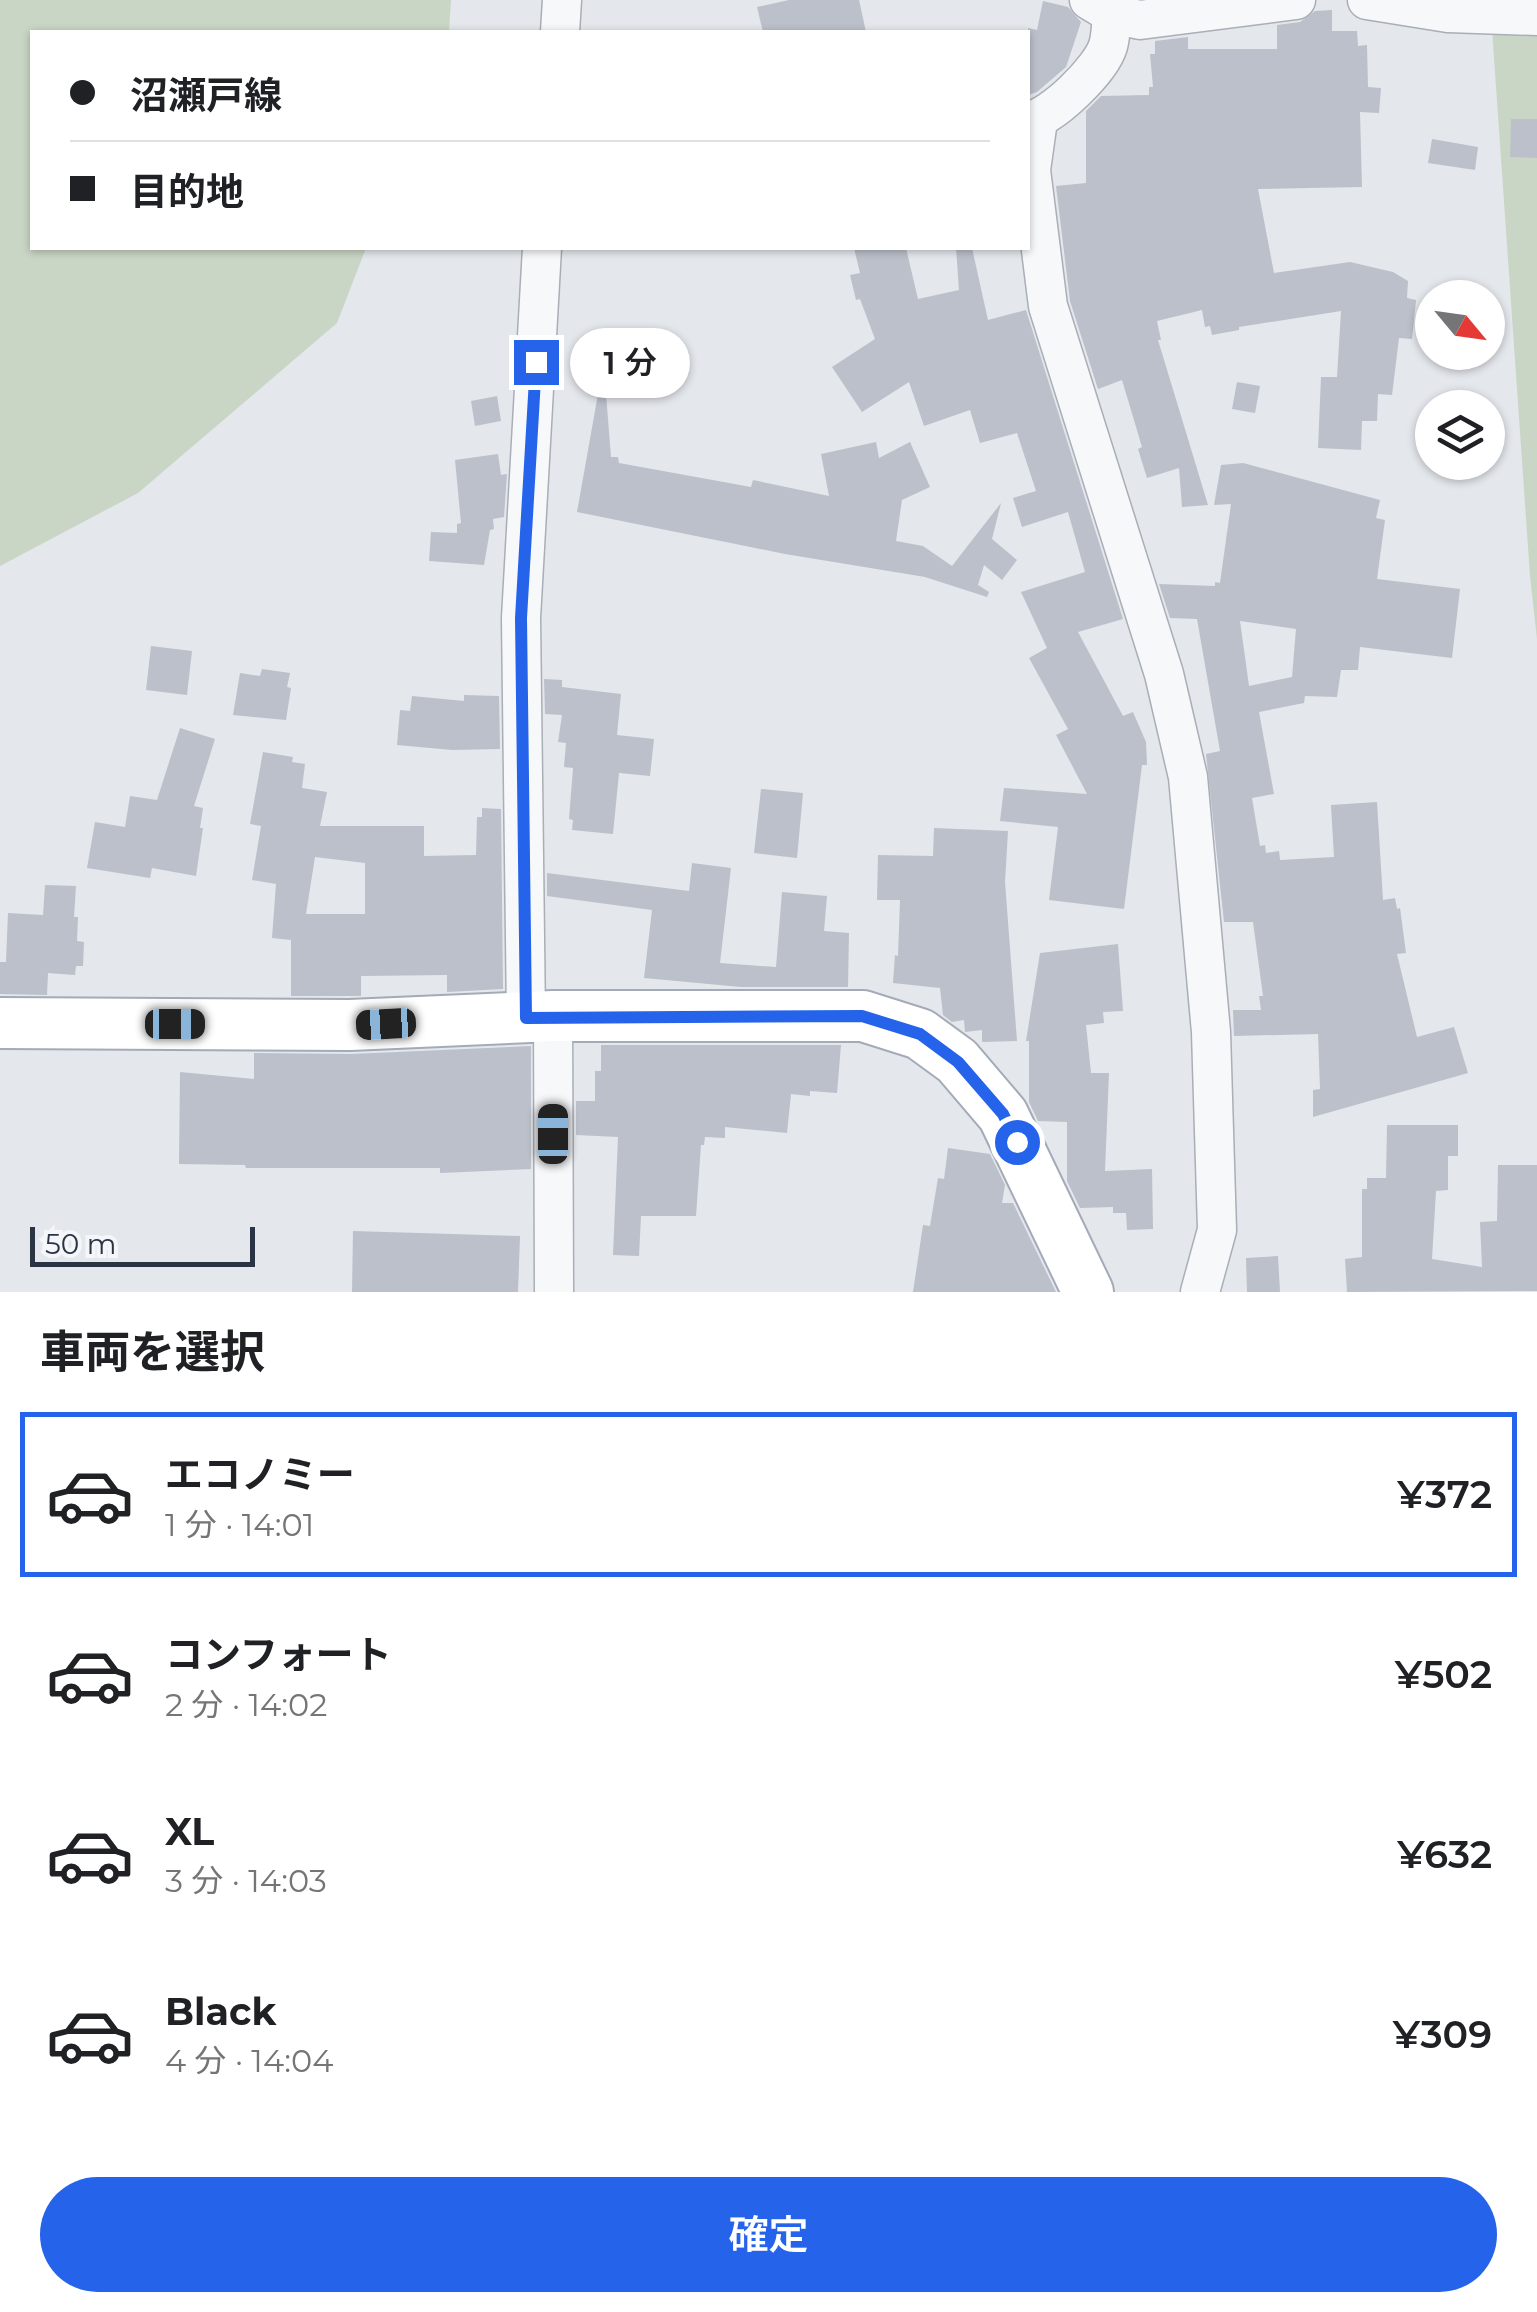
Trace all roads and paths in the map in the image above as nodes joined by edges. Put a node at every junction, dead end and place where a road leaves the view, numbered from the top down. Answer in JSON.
{"nodes":[{"id":1,"x":562,"y":0,"type":"edge"},
{"id":2,"x":1296,"y":0,"type":"edge"},
{"id":3,"x":1367,"y":0,"type":"edge"},
{"id":4,"x":1201,"y":6,"type":"edge"},
{"id":5,"x":1101,"y":7,"type":"edge"},
{"id":6,"x":1537,"y":16,"type":"edge"},
{"id":7,"x":560,"y":30,"type":"edge"},
{"id":8,"x":1033,"y":121,"type":"edge"},
{"id":9,"x":545,"y":250,"type":"edge"},
{"id":10,"x":540,"y":1017,"type":"junction"},
{"id":11,"x":0,"y":1023,"type":"edge"},
{"id":12,"x":554,"y":1292,"type":"edge"},
{"id":13,"x":1088,"y":1292,"type":"edge"},
{"id":14,"x":1200,"y":1292,"type":"edge"}],
"edges":[{"from":1,"to":7,"type":"street"},
{"from":2,"to":4,"type":"street"},
{"from":3,"to":6,"type":"street"},
{"from":4,"to":5,"type":"street"},
{"from":5,"to":8,"type":"street"},
{"from":8,"to":14,"type":"street"},
{"from":9,"to":10,"type":"street"},
{"from":10,"to":11,"type":"main road"},
{"from":10,"to":12,"type":"street"},
{"from":10,"to":13,"type":"main road"}]}
